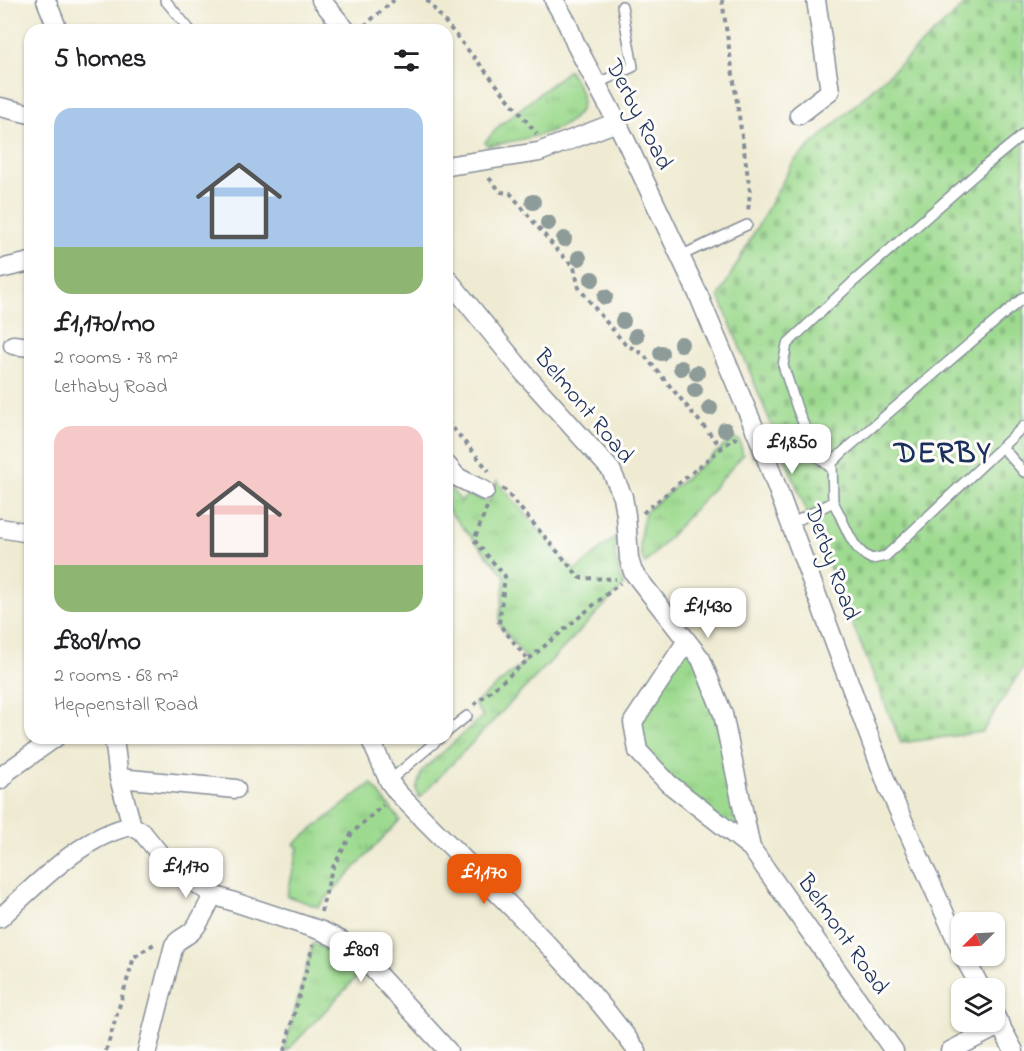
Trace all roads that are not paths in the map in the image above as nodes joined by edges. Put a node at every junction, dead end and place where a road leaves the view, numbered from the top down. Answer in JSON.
{"nodes":[{"id":1,"x":46,"y":0,"type":"edge"},
{"id":2,"x":165,"y":0,"type":"edge"},
{"id":3,"x":321,"y":0,"type":"edge"},
{"id":4,"x":554,"y":0,"type":"edge"},
{"id":5,"x":560,"y":0,"type":"edge"},
{"id":6,"x":816,"y":0,"type":"edge"},
{"id":7,"x":622,"y":6,"type":"dead end"},
{"id":8,"x":567,"y":23,"type":"junction"},
{"id":9,"x":56,"y":24,"type":"edge"},
{"id":10,"x":185,"y":24,"type":"edge"},
{"id":11,"x":341,"y":24,"type":"edge"},
{"id":12,"x":596,"y":84,"type":"junction"},
{"id":13,"x":0,"y":107,"type":"edge"},
{"id":14,"x":24,"y":113,"type":"edge"},
{"id":15,"x":799,"y":114,"type":"dead end"},
{"id":16,"x":617,"y":122,"type":"junction"},
{"id":17,"x":1024,"y":134,"type":"edge"},
{"id":18,"x":453,"y":165,"type":"edge"},
{"id":19,"x":747,"y":225,"type":"road end"},
{"id":20,"x":680,"y":256,"type":"junction"},
{"id":21,"x":24,"y":263,"type":"edge"},
{"id":22,"x":0,"y":269,"type":"edge"},
{"id":23,"x":453,"y":285,"type":"edge"},
{"id":24,"x":1024,"y":297,"type":"edge"},
{"id":25,"x":1024,"y":426,"type":"edge"},
{"id":26,"x":1002,"y":447,"type":"junction"},
{"id":27,"x":831,"y":468,"type":"junction"},
{"id":28,"x":453,"y":472,"type":"edge"},
{"id":29,"x":1024,"y":472,"type":"edge"},
{"id":30,"x":491,"y":491,"type":"road end"},
{"id":31,"x":833,"y":502,"type":"junction"},
{"id":32,"x":791,"y":524,"type":"junction"},
{"id":33,"x":0,"y":528,"type":"edge"},
{"id":34,"x":24,"y":532,"type":"edge"},
{"id":35,"x":686,"y":642,"type":"junction"},
{"id":36,"x":467,"y":716,"type":"road end"},
{"id":37,"x":453,"y":727,"type":"edge"},
{"id":38,"x":46,"y":744,"type":"edge"},
{"id":39,"x":115,"y":744,"type":"edge"},
{"id":40,"x":373,"y":744,"type":"edge"},
{"id":41,"x":433,"y":744,"type":"edge"},
{"id":42,"x":119,"y":778,"type":"junction"},
{"id":43,"x":0,"y":780,"type":"edge"},
{"id":44,"x":389,"y":780,"type":"junction"},
{"id":45,"x":236,"y":789,"type":"dead end"},
{"id":46,"x":132,"y":826,"type":"junction"},
{"id":47,"x":751,"y":848,"type":"junction"},
{"id":48,"x":213,"y":895,"type":"junction"},
{"id":49,"x":0,"y":918,"type":"edge"},
{"id":50,"x":951,"y":929,"type":"edge"},
{"id":51,"x":978,"y":1032,"type":"edge"},
{"id":52,"x":1004,"y":1032,"type":"edge"},
{"id":53,"x":147,"y":1051,"type":"edge"},
{"id":54,"x":448,"y":1051,"type":"edge"},
{"id":55,"x":637,"y":1051,"type":"edge"},
{"id":56,"x":894,"y":1051,"type":"edge"},
{"id":57,"x":950,"y":1051,"type":"edge"},
{"id":58,"x":1014,"y":1051,"type":"edge"}],
"edges":[{"from":1,"to":9,"type":"street"},
{"from":2,"to":10,"type":"lane"},
{"from":3,"to":11,"type":"street"},
{"from":4,"to":8,"type":"street","name":"Derby Road"},
{"from":5,"to":8,"type":"street"},
{"from":6,"to":15,"type":"street"},
{"from":7,"to":12,"type":"lane"},
{"from":8,"to":12,"type":"street","name":"Derby Road"},
{"from":12,"to":16,"type":"street","name":"Derby Road"},
{"from":13,"to":14,"type":"street"},
{"from":16,"to":18,"type":"street"},
{"from":16,"to":20,"type":"street","name":"Derby Road"},
{"from":17,"to":27,"type":"lane"},
{"from":19,"to":20,"type":"lane"},
{"from":20,"to":32,"type":"street","name":"Derby Road"},
{"from":21,"to":22,"type":"street"},
{"from":23,"to":35,"type":"street","name":"Belmont Road"},
{"from":24,"to":27,"type":"lane"},
{"from":25,"to":26,"type":"lane"},
{"from":26,"to":29,"type":"lane"},
{"from":26,"to":31,"type":"lane"},
{"from":27,"to":31,"type":"lane"},
{"from":28,"to":30,"type":"street"},
{"from":31,"to":32,"type":"lane"},
{"from":32,"to":50,"type":"street","name":"Derby Road"},
{"from":33,"to":34,"type":"street"},
{"from":35,"to":47,"type":"street","name":"Belmont Road"},
{"from":35,"to":47,"type":"street","name":"Belmont Road"},
{"from":36,"to":37,"type":"lane"},
{"from":38,"to":43,"type":"street"},
{"from":39,"to":42,"type":"street"},
{"from":40,"to":44,"type":"street"},
{"from":41,"to":44,"type":"lane"},
{"from":42,"to":45,"type":"street"},
{"from":42,"to":46,"type":"street"},
{"from":44,"to":55,"type":"street"},
{"from":46,"to":48,"type":"street"},
{"from":46,"to":49,"type":"street"},
{"from":47,"to":56,"type":"street","name":"Belmont Road"},
{"from":48,"to":53,"type":"street"},
{"from":48,"to":54,"type":"street"},
{"from":51,"to":57,"type":"street"},
{"from":52,"to":58,"type":"street"}]}
